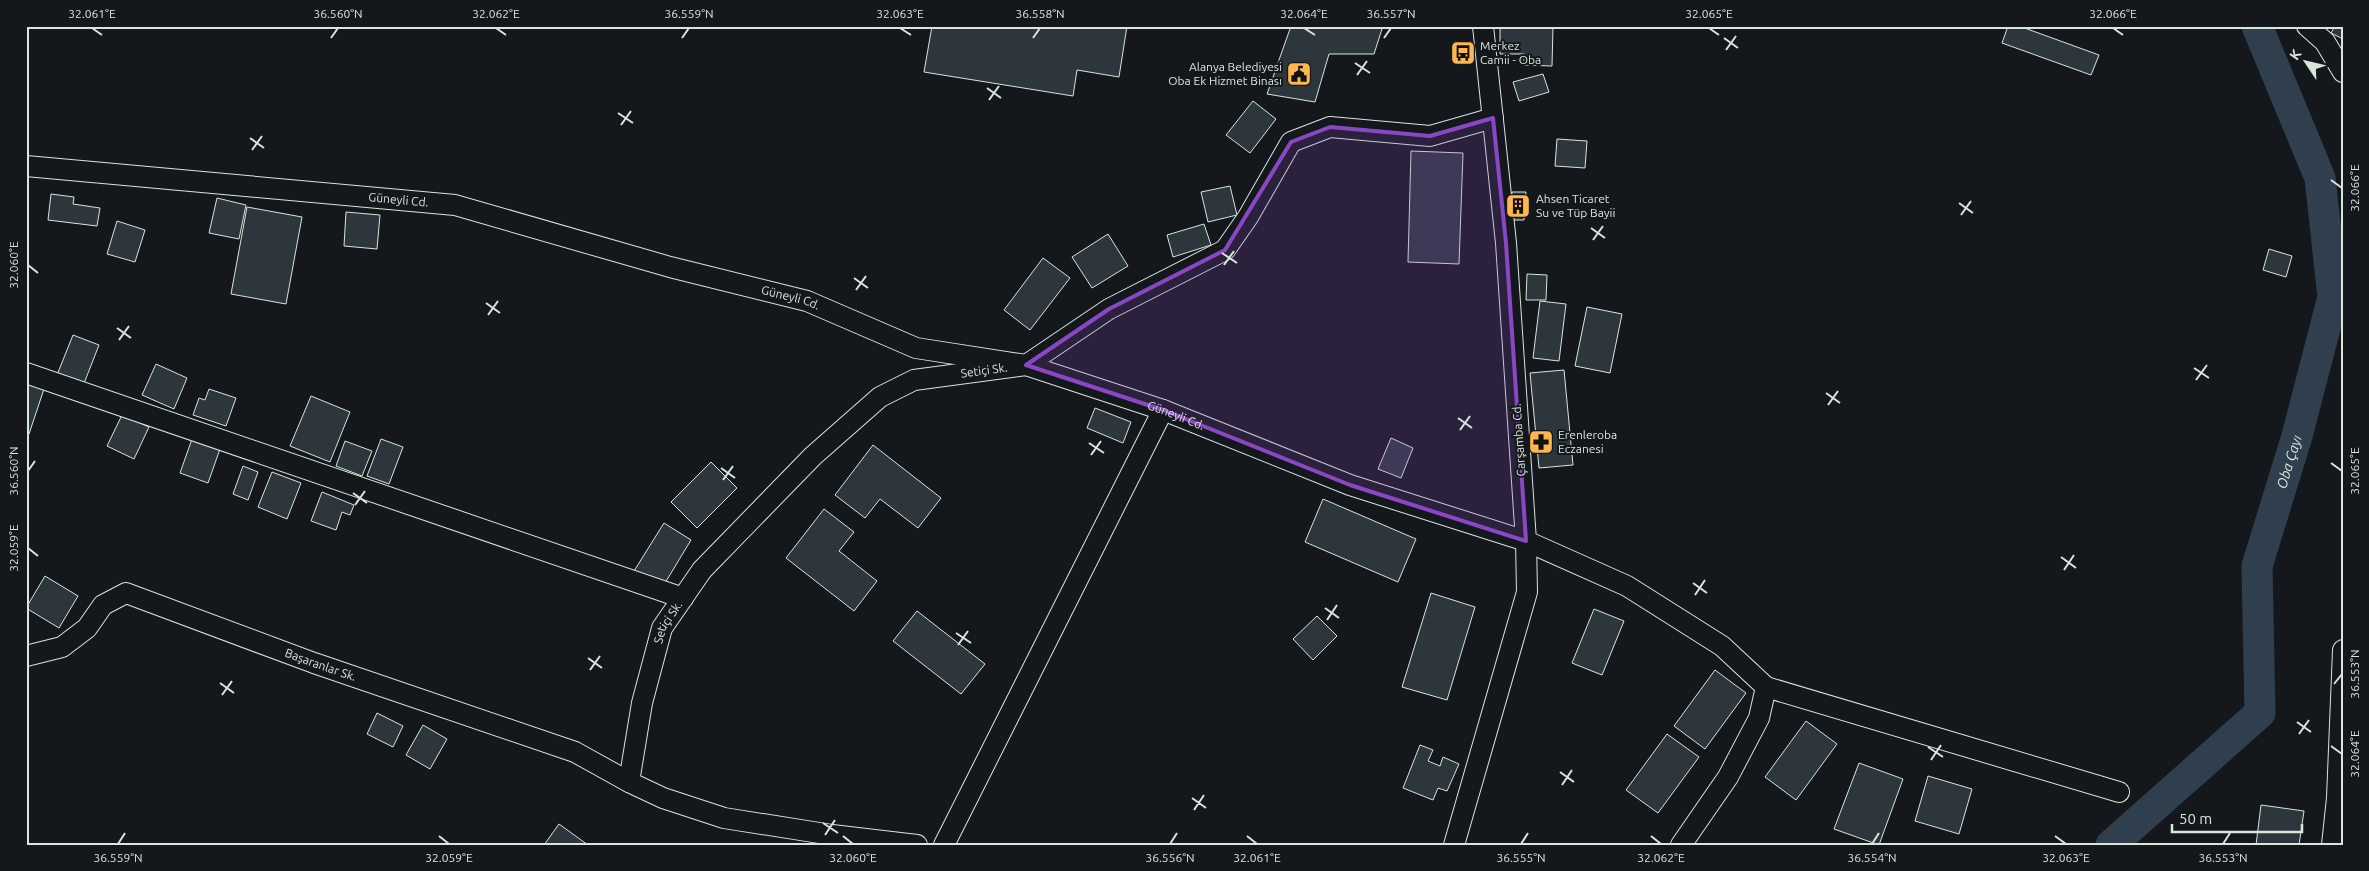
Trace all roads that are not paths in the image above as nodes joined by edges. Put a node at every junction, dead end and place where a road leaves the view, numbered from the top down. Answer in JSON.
{"nodes":[{"id":1,"x":1483,"y":26,"type":"edge"},
{"id":2,"x":2307,"y":26,"type":"edge"},
{"id":3,"x":2343,"y":72,"type":"edge"},
{"id":4,"x":1493,"y":118,"type":"junction"},
{"id":5,"x":26,"y":166,"type":"edge"},
{"id":6,"x":916,"y":348,"type":"junction"},
{"id":7,"x":1026,"y":365,"type":"junction"},
{"id":8,"x":26,"y":373,"type":"edge"},
{"id":9,"x":914,"y":380,"type":"junction"},
{"id":10,"x":1163,"y":410,"type":"junction"},
{"id":11,"x":1526,"y":541,"type":"junction"},
{"id":12,"x":683,"y":598,"type":"junction"},
{"id":13,"x":2343,"y":650,"type":"edge"},
{"id":14,"x":26,"y":656,"type":"edge"},
{"id":15,"x":1766,"y":687,"type":"junction"},
{"id":16,"x":629,"y":782,"type":"junction"},
{"id":17,"x":2118,"y":792,"type":"dead end"},
{"id":18,"x":2340,"y":797,"type":"edge"},
{"id":19,"x":834,"y":840,"type":"edge"},
{"id":20,"x":917,"y":845,"type":"edge"},
{"id":21,"x":944,"y":845,"type":"edge"},
{"id":22,"x":1454,"y":845,"type":"edge"},
{"id":23,"x":1681,"y":845,"type":"edge"},
{"id":24,"x":2332,"y":845,"type":"edge"}],
"edges":[{"from":1,"to":4,"type":"street","name":"Çarşamba Cd."},
{"from":2,"to":3,"type":"street"},
{"from":4,"to":7,"type":"street"},
{"from":4,"to":11,"type":"street","name":"Çarşamba Cd."},
{"from":5,"to":6,"type":"street","name":"Güneyli Cd."},
{"from":6,"to":7,"type":"street","name":"Güneyli Cd."},
{"from":6,"to":9,"type":"street"},
{"from":7,"to":9,"type":"street","name":"Setiçi Sk."},
{"from":7,"to":10,"type":"street","name":"Güneyli Cd."},
{"from":8,"to":12,"type":"street"},
{"from":9,"to":12,"type":"street","name":"Setiçi Sk."},
{"from":10,"to":11,"type":"street","name":"Güneyli Cd."},
{"from":10,"to":21,"type":"street"},
{"from":11,"to":15,"type":"street","name":"Güneyli Cd."},
{"from":11,"to":22,"type":"street","name":"Çarşamba Cd."},
{"from":12,"to":16,"type":"street","name":"Setiçi Sk."},
{"from":13,"to":18,"type":"street"},
{"from":14,"to":16,"type":"street","name":"Başaranlar Sk."},
{"from":15,"to":17,"type":"street"},
{"from":15,"to":23,"type":"street"},
{"from":16,"to":19,"type":"street"},
{"from":18,"to":24,"type":"street"},
{"from":19,"to":20,"type":"street"}]}
